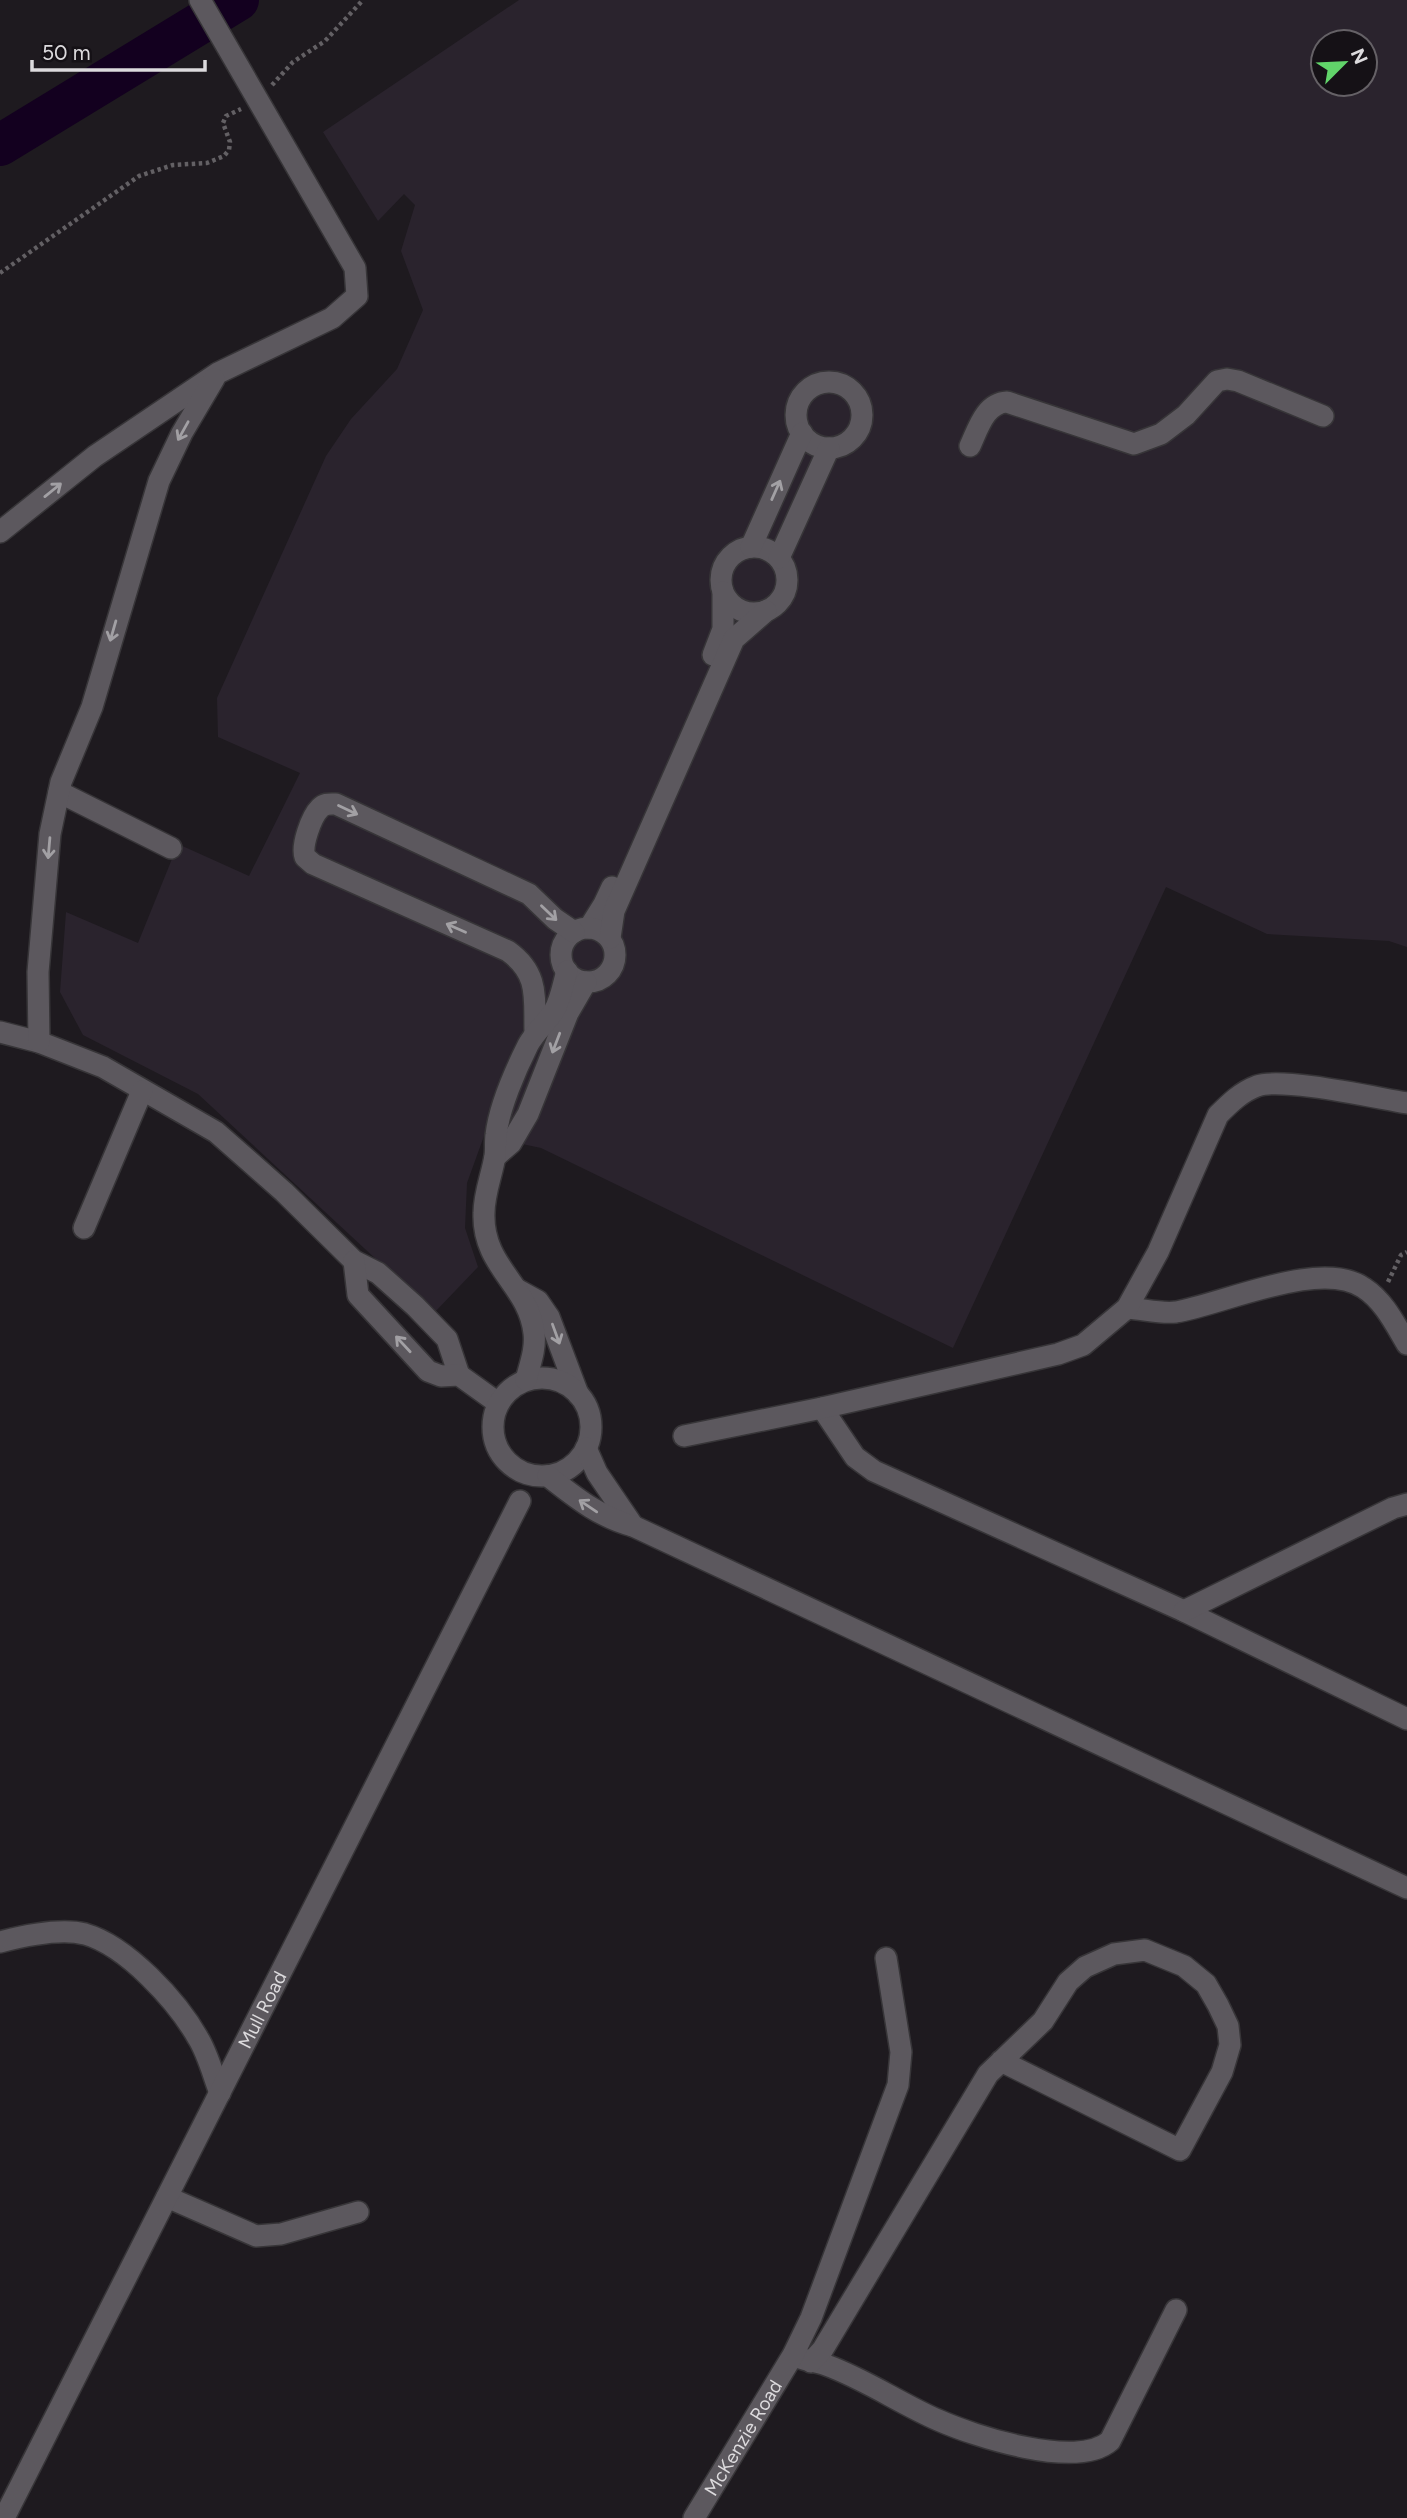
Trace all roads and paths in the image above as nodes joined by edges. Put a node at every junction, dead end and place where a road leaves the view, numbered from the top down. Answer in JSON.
{"nodes":[{"id":1,"x":200,"y":0,"type":"edge"},
{"id":2,"x":363,"y":0,"type":"edge"},
{"id":3,"x":257,"y":101,"type":"junction"},
{"id":4,"x":0,"y":273,"type":"edge"},
{"id":5,"x":218,"y":373,"type":"junction"},
{"id":6,"x":1323,"y":416,"type":"dead end"},
{"id":7,"x":802,"y":433,"type":"junction"},
{"id":8,"x":970,"y":446,"type":"dead end"},
{"id":9,"x":829,"y":448,"type":"junction"},
{"id":10,"x":0,"y":532,"type":"edge"},
{"id":11,"x":751,"y":547,"type":"junction"},
{"id":12,"x":779,"y":558,"type":"junction"},
{"id":13,"x":723,"y":592,"type":"junction"},
{"id":14,"x":766,"y":611,"type":"junction"},
{"id":15,"x":59,"y":792,"type":"junction"},
{"id":16,"x":171,"y":848,"type":"dead end"},
{"id":17,"x":581,"y":930,"type":"junction"},
{"id":18,"x":610,"y":938,"type":"junction"},
{"id":19,"x":517,"y":958,"type":"junction"},
{"id":20,"x":566,"y":969,"type":"junction"},
{"id":21,"x":586,"y":982,"type":"junction"},
{"id":22,"x":0,"y":1032,"type":"edge"},
{"id":23,"x":535,"y":1033,"type":"junction"},
{"id":24,"x":39,"y":1042,"type":"junction"},
{"id":25,"x":142,"y":1091,"type":"junction"},
{"id":26,"x":1407,"y":1103,"type":"edge"},
{"id":27,"x":495,"y":1157,"type":"junction"},
{"id":28,"x":84,"y":1228,"type":"dead end"},
{"id":29,"x":1407,"y":1252,"type":"edge"},
{"id":30,"x":354,"y":1261,"type":"junction"},
{"id":31,"x":516,"y":1289,"type":"junction"},
{"id":32,"x":1379,"y":1302,"type":"junction"},
{"id":33,"x":1128,"y":1308,"type":"junction"},
{"id":34,"x":1407,"y":1344,"type":"edge"},
{"id":35,"x":459,"y":1375,"type":"junction"},
{"id":36,"x":526,"y":1380,"type":"junction"},
{"id":37,"x":578,"y":1394,"type":"junction"},
{"id":38,"x":498,"y":1403,"type":"junction"},
{"id":39,"x":822,"y":1408,"type":"junction"},
{"id":40,"x":684,"y":1436,"type":"dead end"},
{"id":41,"x":586,"y":1448,"type":"junction"},
{"id":42,"x":548,"y":1476,"type":"junction"},
{"id":43,"x":520,"y":1501,"type":"dead end"},
{"id":44,"x":1407,"y":1504,"type":"edge"},
{"id":45,"x":633,"y":1525,"type":"junction"},
{"id":46,"x":1184,"y":1611,"type":"junction"},
{"id":47,"x":1407,"y":1719,"type":"edge"},
{"id":48,"x":1407,"y":1888,"type":"edge"},
{"id":49,"x":0,"y":1942,"type":"edge"},
{"id":50,"x":886,"y":1958,"type":"dead end"},
{"id":51,"x":1001,"y":2062,"type":"junction"},
{"id":52,"x":220,"y":2093,"type":"junction"},
{"id":53,"x":167,"y":2197,"type":"junction"},
{"id":54,"x":358,"y":2212,"type":"dead end"},
{"id":55,"x":1176,"y":2310,"type":"dead end"},
{"id":56,"x":802,"y":2359,"type":"junction"},
{"id":57,"x":4,"y":2518,"type":"edge"},
{"id":58,"x":694,"y":2518,"type":"edge"}],
"edges":[{"from":1,"to":3,"type":"street"},
{"from":2,"to":3,"type":"path"},
{"from":3,"to":4,"type":"path"},
{"from":3,"to":5,"type":"street"},
{"from":10,"to":5,"type":"street","one_way":true},
{"from":5,"to":15,"type":"street","one_way":true},
{"from":6,"to":8,"type":"street"},
{"from":7,"to":9,"type":"street"},
{"from":7,"to":9,"type":"street"},
{"from":11,"to":7,"type":"street","one_way":true},
{"from":9,"to":12,"type":"street"},
{"from":11,"to":12,"type":"street"},
{"from":11,"to":13,"type":"street"},
{"from":12,"to":14,"type":"street"},
{"from":13,"to":14,"type":"street"},
{"from":13,"to":17,"type":"street"},
{"from":14,"to":18,"type":"street"},
{"from":15,"to":16,"type":"street"},
{"from":15,"to":24,"type":"street","one_way":true},
{"from":17,"to":18,"type":"street"},
{"from":19,"to":17,"type":"street","one_way":true},
{"from":17,"to":20,"type":"street"},
{"from":18,"to":21,"type":"street"},
{"from":19,"to":20,"type":"street"},
{"from":19,"to":23,"type":"street"},
{"from":20,"to":21,"type":"street"},
{"from":20,"to":23,"type":"street"},
{"from":21,"to":27,"type":"street","one_way":true},
{"from":22,"to":24,"type":"street"},
{"from":23,"to":27,"type":"street"},
{"from":24,"to":25,"type":"street"},
{"from":25,"to":28,"type":"street"},
{"from":25,"to":30,"type":"street"},
{"from":26,"to":33,"type":"street"},
{"from":27,"to":31,"type":"street"},
{"from":29,"to":32,"type":"path"},
{"from":30,"to":35,"type":"street"},
{"from":35,"to":30,"type":"street","one_way":true},
{"from":31,"to":36,"type":"street"},
{"from":31,"to":37,"type":"street","one_way":true},
{"from":32,"to":33,"type":"street"},
{"from":32,"to":34,"type":"street"},
{"from":33,"to":39,"type":"street"},
{"from":35,"to":38,"type":"street"},
{"from":36,"to":37,"type":"street"},
{"from":36,"to":38,"type":"street"},
{"from":37,"to":41,"type":"street"},
{"from":38,"to":42,"type":"street"},
{"from":39,"to":40,"type":"street"},
{"from":39,"to":46,"type":"street"},
{"from":41,"to":42,"type":"street"},
{"from":41,"to":45,"type":"street"},
{"from":45,"to":42,"type":"street","one_way":true},
{"from":43,"to":52,"type":"street","name":"Mull Road"},
{"from":44,"to":46,"type":"street"},
{"from":45,"to":48,"type":"street"},
{"from":46,"to":47,"type":"street"},
{"from":49,"to":52,"type":"street"},
{"from":50,"to":56,"type":"street"},
{"from":51,"to":51,"type":"street"},
{"from":51,"to":56,"type":"street"},
{"from":52,"to":53,"type":"street","name":"Mull Road"},
{"from":53,"to":54,"type":"street"},
{"from":53,"to":57,"type":"street","name":"Mull Road"},
{"from":55,"to":56,"type":"street"},
{"from":56,"to":58,"type":"street","name":"McKenzie Road"}]}
